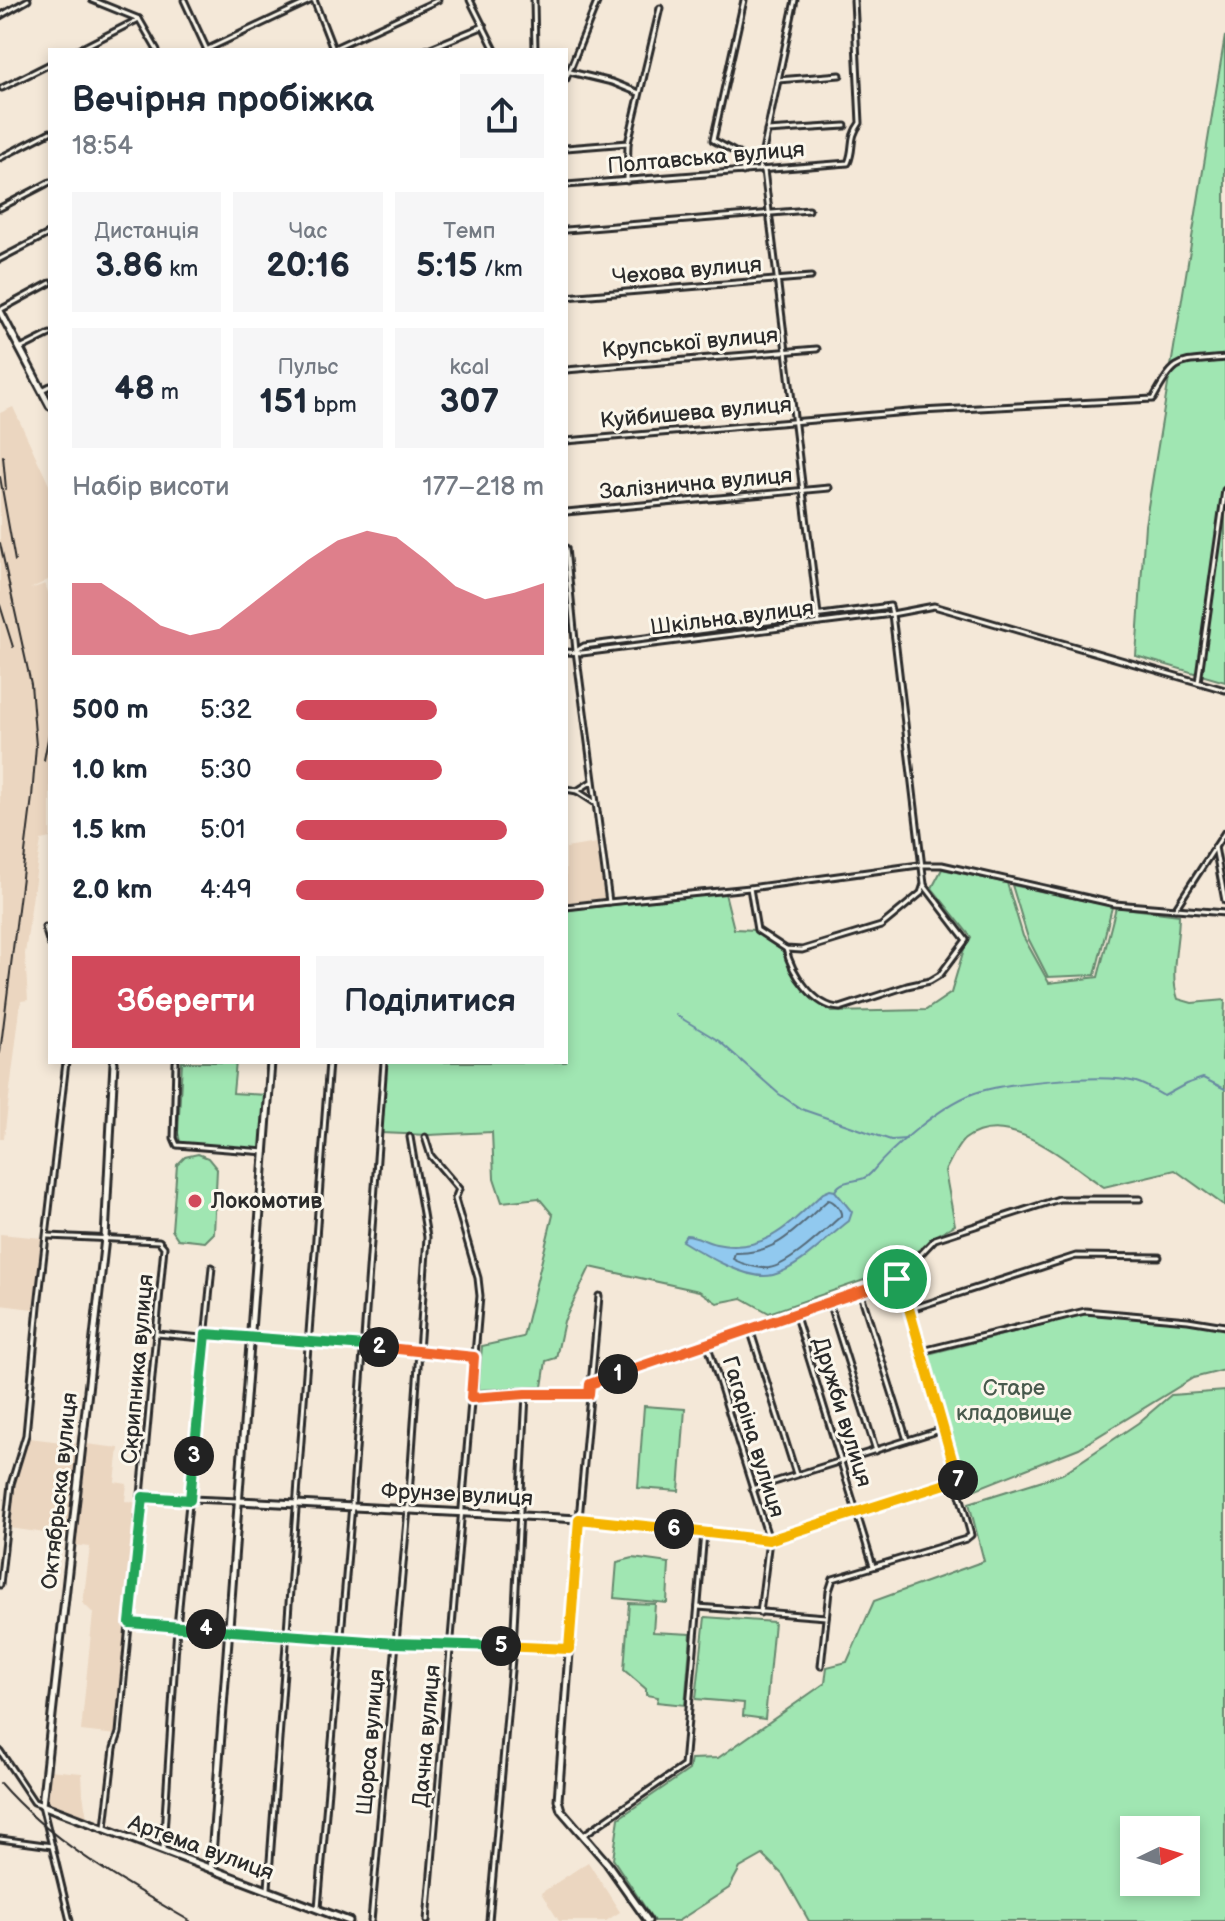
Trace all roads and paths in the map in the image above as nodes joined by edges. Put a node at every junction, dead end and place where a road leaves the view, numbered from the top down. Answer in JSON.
{"nodes":[{"id":1,"x":28,"y":0,"type":"edge"},
{"id":2,"x":92,"y":0,"type":"edge"},
{"id":3,"x":184,"y":0,"type":"edge"},
{"id":4,"x":313,"y":0,"type":"edge"},
{"id":5,"x":438,"y":0,"type":"edge"},
{"id":6,"x":470,"y":0,"type":"edge"},
{"id":7,"x":534,"y":0,"type":"edge"},
{"id":8,"x":598,"y":0,"type":"edge"},
{"id":9,"x":744,"y":0,"type":"edge"},
{"id":10,"x":795,"y":0,"type":"edge"},
{"id":11,"x":854,"y":0,"type":"edge"},
{"id":12,"x":660,"y":8,"type":"dead end"},
{"id":13,"x":0,"y":16,"type":"edge"},
{"id":14,"x":139,"y":19,"type":"junction"},
{"id":15,"x":484,"y":26,"type":"junction"},
{"id":16,"x":82,"y":48,"type":"edge"},
{"id":17,"x":156,"y":48,"type":"edge"},
{"id":18,"x":205,"y":48,"type":"edge"},
{"id":19,"x":210,"y":48,"type":"edge"},
{"id":20,"x":331,"y":48,"type":"edge"},
{"id":21,"x":336,"y":48,"type":"edge"},
{"id":22,"x":431,"y":48,"type":"edge"},
{"id":23,"x":494,"y":48,"type":"edge"},
{"id":24,"x":535,"y":48,"type":"edge"},
{"id":25,"x":48,"y":65,"type":"edge"},
{"id":26,"x":568,"y":71,"type":"edge"},
{"id":27,"x":840,"y":75,"type":"dead end"},
{"id":28,"x":778,"y":80,"type":"junction"},
{"id":29,"x":2,"y":88,"type":"edge"},
{"id":30,"x":640,"y":93,"type":"junction"},
{"id":31,"x":845,"y":126,"type":"dead end"},
{"id":32,"x":767,"y":131,"type":"junction"},
{"id":33,"x":48,"y":133,"type":"edge"},
{"id":34,"x":628,"y":143,"type":"junction"},
{"id":35,"x":568,"y":148,"type":"edge"},
{"id":36,"x":0,"y":158,"type":"edge"},
{"id":37,"x":762,"y":170,"type":"junction"},
{"id":38,"x":743,"y":172,"type":"junction"},
{"id":39,"x":627,"y":181,"type":"junction"},
{"id":40,"x":48,"y":183,"type":"edge"},
{"id":41,"x":568,"y":185,"type":"edge"},
{"id":42,"x":0,"y":208,"type":"edge"},
{"id":43,"x":809,"y":210,"type":"dead end"},
{"id":44,"x":769,"y":213,"type":"junction"},
{"id":45,"x":568,"y":230,"type":"edge"},
{"id":46,"x":48,"y":234,"type":"edge"},
{"id":47,"x":0,"y":259,"type":"edge"},
{"id":48,"x":811,"y":277,"type":"dead end"},
{"id":49,"x":777,"y":279,"type":"junction"},
{"id":50,"x":48,"y":284,"type":"edge"},
{"id":51,"x":568,"y":297,"type":"edge"},
{"id":52,"x":0,"y":311,"type":"edge"},
{"id":53,"x":48,"y":335,"type":"edge"},
{"id":54,"x":20,"y":349,"type":"junction"},
{"id":55,"x":817,"y":349,"type":"dead end"},
{"id":56,"x":786,"y":352,"type":"junction"},
{"id":57,"x":1225,"y":358,"type":"edge"},
{"id":58,"x":568,"y":370,"type":"edge"},
{"id":59,"x":48,"y":387,"type":"edge"},
{"id":60,"x":42,"y":390,"type":"junction"},
{"id":61,"x":48,"y":402,"type":"edge"},
{"id":62,"x":795,"y":420,"type":"junction"},
{"id":63,"x":568,"y":441,"type":"edge"},
{"id":64,"x":829,"y":488,"type":"dead end"},
{"id":65,"x":803,"y":490,"type":"junction"},
{"id":66,"x":1225,"y":490,"type":"edge"},
{"id":67,"x":568,"y":512,"type":"edge"},
{"id":68,"x":568,"y":569,"type":"edge"},
{"id":69,"x":892,"y":614,"type":"junction"},
{"id":70,"x":818,"y":616,"type":"junction"},
{"id":71,"x":819,"y":623,"type":"junction"},
{"id":72,"x":576,"y":651,"type":"junction"},
{"id":73,"x":568,"y":652,"type":"edge"},
{"id":74,"x":1198,"y":682,"type":"junction"},
{"id":75,"x":1225,"y":690,"type":"edge"},
{"id":76,"x":593,"y":781,"type":"junction"},
{"id":77,"x":568,"y":789,"type":"edge"},
{"id":78,"x":577,"y":791,"type":"junction"},
{"id":79,"x":595,"y":802,"type":"junction"},
{"id":80,"x":1225,"y":832,"type":"edge"},
{"id":81,"x":1215,"y":847,"type":"junction"},
{"id":82,"x":1225,"y":862,"type":"edge"},
{"id":83,"x":1218,"y":864,"type":"junction"},
{"id":84,"x":919,"y":865,"type":"junction"},
{"id":85,"x":924,"y":884,"type":"junction"},
{"id":86,"x":750,"y":888,"type":"junction"},
{"id":87,"x":1225,"y":901,"type":"edge"},
{"id":88,"x":609,"y":902,"type":"junction"},
{"id":89,"x":568,"y":907,"type":"edge"},
{"id":90,"x":1175,"y":909,"type":"junction"},
{"id":91,"x":1225,"y":913,"type":"edge"},
{"id":92,"x":45,"y":927,"type":"dead end"},
{"id":93,"x":48,"y":937,"type":"edge"},
{"id":94,"x":786,"y":949,"type":"junction"},
{"id":95,"x":66,"y":1064,"type":"edge"},
{"id":96,"x":114,"y":1064,"type":"edge"},
{"id":97,"x":176,"y":1064,"type":"edge"},
{"id":98,"x":271,"y":1064,"type":"edge"},
{"id":99,"x":329,"y":1064,"type":"edge"},
{"id":100,"x":384,"y":1064,"type":"edge"},
{"id":101,"x":410,"y":1137,"type":"dead end"},
{"id":102,"x":425,"y":1137,"type":"dead end"},
{"id":103,"x":265,"y":1152,"type":"junction"},
{"id":104,"x":1140,"y":1199,"type":"dead end"},
{"id":105,"x":48,"y":1236,"type":"junction"},
{"id":106,"x":105,"y":1238,"type":"junction"},
{"id":107,"x":1159,"y":1257,"type":"dead end"},
{"id":108,"x":212,"y":1267,"type":"dead end"},
{"id":109,"x":897,"y":1279,"type":"junction"},
{"id":110,"x":860,"y":1291,"type":"junction"},
{"id":111,"x":599,"y":1296,"type":"dead end"},
{"id":112,"x":829,"y":1302,"type":"junction"},
{"id":113,"x":910,"y":1309,"type":"junction"},
{"id":114,"x":795,"y":1313,"type":"junction"},
{"id":115,"x":1225,"y":1326,"type":"edge"},
{"id":116,"x":750,"y":1329,"type":"junction"},
{"id":117,"x":157,"y":1334,"type":"junction"},
{"id":118,"x":206,"y":1334,"type":"junction"},
{"id":119,"x":251,"y":1337,"type":"junction"},
{"id":120,"x":308,"y":1341,"type":"junction"},
{"id":121,"x":707,"y":1343,"type":"junction"},
{"id":122,"x":364,"y":1345,"type":"junction"},
{"id":123,"x":922,"y":1351,"type":"junction"},
{"id":124,"x":419,"y":1353,"type":"junction"},
{"id":125,"x":474,"y":1357,"type":"junction"},
{"id":126,"x":590,"y":1384,"type":"junction"},
{"id":127,"x":526,"y":1394,"type":"junction"},
{"id":128,"x":589,"y":1394,"type":"junction"},
{"id":129,"x":471,"y":1398,"type":"junction"},
{"id":130,"x":944,"y":1429,"type":"junction"},
{"id":131,"x":907,"y":1441,"type":"junction"},
{"id":132,"x":876,"y":1451,"type":"junction"},
{"id":133,"x":840,"y":1462,"type":"junction"},
{"id":134,"x":796,"y":1476,"type":"junction"},
{"id":135,"x":958,"y":1482,"type":"junction"},
{"id":136,"x":752,"y":1489,"type":"junction"},
{"id":137,"x":143,"y":1497,"type":"junction"},
{"id":138,"x":190,"y":1500,"type":"junction"},
{"id":139,"x":239,"y":1501,"type":"junction"},
{"id":140,"x":297,"y":1504,"type":"junction"},
{"id":141,"x":352,"y":1505,"type":"junction"},
{"id":142,"x":408,"y":1509,"type":"junction"},
{"id":143,"x":462,"y":1512,"type":"junction"},
{"id":144,"x":520,"y":1514,"type":"junction"},
{"id":145,"x":856,"y":1514,"type":"junction"},
{"id":146,"x":579,"y":1519,"type":"junction"},
{"id":147,"x":704,"y":1533,"type":"junction"},
{"id":148,"x":769,"y":1540,"type":"junction"},
{"id":149,"x":873,"y":1566,"type":"junction"},
{"id":150,"x":0,"y":1585,"type":"edge"},
{"id":151,"x":698,"y":1607,"type":"junction"},
{"id":152,"x":760,"y":1613,"type":"junction"},
{"id":153,"x":826,"y":1617,"type":"junction"},
{"id":154,"x":130,"y":1623,"type":"junction"},
{"id":155,"x":177,"y":1627,"type":"junction"},
{"id":156,"x":230,"y":1631,"type":"junction"},
{"id":157,"x":287,"y":1635,"type":"junction"},
{"id":158,"x":341,"y":1640,"type":"junction"},
{"id":159,"x":395,"y":1643,"type":"junction"},
{"id":160,"x":451,"y":1644,"type":"junction"},
{"id":161,"x":513,"y":1647,"type":"junction"},
{"id":162,"x":569,"y":1649,"type":"junction"},
{"id":163,"x":821,"y":1666,"type":"dead end"},
{"id":164,"x":0,"y":1751,"type":"edge"},
{"id":165,"x":42,"y":1805,"type":"junction"},
{"id":166,"x":105,"y":1830,"type":"junction"},
{"id":167,"x":585,"y":1834,"type":"junction"},
{"id":168,"x":0,"y":1839,"type":"edge"},
{"id":169,"x":53,"y":1847,"type":"junction"},
{"id":170,"x":163,"y":1852,"type":"junction"},
{"id":171,"x":211,"y":1869,"type":"junction"},
{"id":172,"x":268,"y":1890,"type":"junction"},
{"id":173,"x":318,"y":1910,"type":"junction"},
{"id":174,"x":70,"y":1921,"type":"edge"},
{"id":175,"x":349,"y":1921,"type":"edge"},
{"id":176,"x":371,"y":1921,"type":"edge"},
{"id":177,"x":427,"y":1921,"type":"edge"},
{"id":178,"x":489,"y":1921,"type":"edge"},
{"id":179,"x":648,"y":1921,"type":"edge"}],
"edges":[{"from":1,"to":13,"type":"street"},
{"from":2,"to":14,"type":"street"},
{"from":3,"to":18,"type":"street"},
{"from":4,"to":19,"type":"street"},
{"from":4,"to":20,"type":"street"},
{"from":5,"to":21,"type":"street"},
{"from":6,"to":15,"type":"street"},
{"from":7,"to":24,"type":"street"},
{"from":8,"to":26,"type":"street"},
{"from":9,"to":38,"type":"street"},
{"from":10,"to":28,"type":"street"},
{"from":11,"to":37,"type":"street","name":"Полтавська вулиця"},
{"from":12,"to":30,"type":"street"},
{"from":14,"to":16,"type":"street"},
{"from":14,"to":17,"type":"street"},
{"from":15,"to":22,"type":"street"},
{"from":15,"to":23,"type":"street"},
{"from":25,"to":29,"type":"street"},
{"from":26,"to":30,"type":"street"},
{"from":27,"to":28,"type":"street"},
{"from":28,"to":32,"type":"street"},
{"from":30,"to":34,"type":"street"},
{"from":31,"to":32,"type":"street"},
{"from":32,"to":37,"type":"street"},
{"from":33,"to":36,"type":"street"},
{"from":34,"to":35,"type":"street"},
{"from":34,"to":39,"type":"street"},
{"from":37,"to":38,"type":"street","name":"Полтавська вулиця"},
{"from":37,"to":44,"type":"street"},
{"from":38,"to":39,"type":"street","name":"Полтавська вулиця"},
{"from":39,"to":41,"type":"street","name":"Полтавська вулиця"},
{"from":40,"to":42,"type":"street"},
{"from":43,"to":44,"type":"street"},
{"from":44,"to":45,"type":"street"},
{"from":44,"to":49,"type":"street"},
{"from":46,"to":47,"type":"street"},
{"from":48,"to":49,"type":"street","name":"Чехова вулиця"},
{"from":49,"to":51,"type":"street","name":"Чехова вулиця"},
{"from":49,"to":56,"type":"street"},
{"from":50,"to":52,"type":"street"},
{"from":52,"to":54,"type":"main road"},
{"from":53,"to":54,"type":"street"},
{"from":54,"to":60,"type":"main road"},
{"from":55,"to":56,"type":"street","name":"Крупської вулиця"},
{"from":56,"to":58,"type":"street","name":"Крупської вулиця"},
{"from":56,"to":62,"type":"street"},
{"from":57,"to":62,"type":"street","name":"Куйбишева вулиця"},
{"from":59,"to":60,"type":"street"},
{"from":60,"to":61,"type":"main road"},
{"from":62,"to":63,"type":"street","name":"Куйбишева вулиця"},
{"from":62,"to":65,"type":"street"},
{"from":64,"to":65,"type":"street","name":"Залізнична вулиця"},
{"from":65,"to":67,"type":"street","name":"Залізнична вулиця"},
{"from":65,"to":70,"type":"street"},
{"from":66,"to":74,"type":"street"},
{"from":68,"to":72,"type":"street"},
{"from":69,"to":70,"type":"street","name":"Шкільна вулиця"},
{"from":69,"to":71,"type":"street","name":"Шкільна вулиця"},
{"from":69,"to":74,"type":"street","name":"Шкільна вулиця"},
{"from":69,"to":84,"type":"street"},
{"from":70,"to":71,"type":"street"},
{"from":70,"to":72,"type":"street","name":"Шкільна вулиця"},
{"from":71,"to":72,"type":"street","name":"Шкільна вулиця"},
{"from":72,"to":73,"type":"street","name":"Шкільна вулиця"},
{"from":72,"to":76,"type":"street"},
{"from":74,"to":75,"type":"street","name":"Шкільна вулиця"},
{"from":76,"to":78,"type":"street"},
{"from":76,"to":79,"type":"street"},
{"from":77,"to":78,"type":"street"},
{"from":78,"to":79,"type":"street"},
{"from":79,"to":88,"type":"street"},
{"from":80,"to":81,"type":"street"},
{"from":81,"to":83,"type":"street"},
{"from":81,"to":90,"type":"street"},
{"from":82,"to":83,"type":"street"},
{"from":83,"to":87,"type":"street"},
{"from":84,"to":85,"type":"street"},
{"from":84,"to":86,"type":"street"},
{"from":84,"to":90,"type":"street"},
{"from":85,"to":94,"type":"street"},
{"from":85,"to":94,"type":"street"},
{"from":86,"to":88,"type":"street"},
{"from":86,"to":94,"type":"street"},
{"from":88,"to":89,"type":"street"},
{"from":90,"to":91,"type":"street"},
{"from":92,"to":93,"type":"street"},
{"from":95,"to":105,"type":"street"},
{"from":96,"to":106,"type":"main road","name":"Октябрьска вулиця"},
{"from":97,"to":103,"type":"street"},
{"from":98,"to":103,"type":"main road"},
{"from":99,"to":120,"type":"street"},
{"from":100,"to":122,"type":"street"},
{"from":101,"to":124,"type":"street","name":"Щорса вулиця"},
{"from":102,"to":125,"type":"street","name":"Дачна вулиця"},
{"from":103,"to":119,"type":"main road"},
{"from":104,"to":109,"type":"street"},
{"from":105,"to":106,"type":"street"},
{"from":105,"to":150,"type":"street"},
{"from":106,"to":117,"type":"street","name":"Скрипника вулиця"},
{"from":106,"to":165,"type":"main road","name":"Октябрьска вулиця"},
{"from":107,"to":113,"type":"street"},
{"from":108,"to":118,"type":"street"},
{"from":109,"to":110,"type":"street"},
{"from":109,"to":113,"type":"street"},
{"from":110,"to":112,"type":"street"},
{"from":110,"to":131,"type":"street"},
{"from":111,"to":126,"type":"street"},
{"from":112,"to":114,"type":"street"},
{"from":112,"to":132,"type":"street"},
{"from":113,"to":123,"type":"street"},
{"from":114,"to":116,"type":"street"},
{"from":114,"to":133,"type":"street","name":"Дружби вулиця"},
{"from":115,"to":123,"type":"street"},
{"from":116,"to":121,"type":"street"},
{"from":116,"to":134,"type":"street"},
{"from":117,"to":118,"type":"street"},
{"from":117,"to":137,"type":"street","name":"Скрипника вулиця"},
{"from":118,"to":119,"type":"street"},
{"from":118,"to":138,"type":"street"},
{"from":119,"to":120,"type":"street"},
{"from":119,"to":139,"type":"main road"},
{"from":120,"to":122,"type":"street"},
{"from":120,"to":140,"type":"street"},
{"from":121,"to":126,"type":"street"},
{"from":121,"to":136,"type":"street","name":"Гагаріна вулиця"},
{"from":122,"to":124,"type":"street"},
{"from":122,"to":141,"type":"street"},
{"from":123,"to":130,"type":"street"},
{"from":124,"to":125,"type":"street"},
{"from":124,"to":142,"type":"street","name":"Щорса вулиця"},
{"from":125,"to":129,"type":"street","name":"Дачна вулиця"},
{"from":126,"to":128,"type":"street"},
{"from":127,"to":128,"type":"street"},
{"from":127,"to":129,"type":"street"},
{"from":127,"to":144,"type":"street"},
{"from":128,"to":146,"type":"street"},
{"from":129,"to":143,"type":"street","name":"Дачна вулиця"},
{"from":130,"to":131,"type":"street"},
{"from":130,"to":135,"type":"street"},
{"from":131,"to":132,"type":"street"},
{"from":132,"to":133,"type":"street"},
{"from":133,"to":134,"type":"street"},
{"from":133,"to":145,"type":"street","name":"Дружби вулиця"},
{"from":134,"to":136,"type":"street"},
{"from":135,"to":145,"type":"street"},
{"from":135,"to":149,"type":"street"},
{"from":136,"to":148,"type":"street","name":"Гагаріна вулиця"},
{"from":137,"to":138,"type":"street","name":"Фрунзе вулиця"},
{"from":137,"to":154,"type":"street","name":"Скрипника вулиця"},
{"from":138,"to":139,"type":"street","name":"Фрунзе вулиця"},
{"from":138,"to":155,"type":"street"},
{"from":139,"to":140,"type":"main road","name":"Фрунзе вулиця"},
{"from":139,"to":156,"type":"main road"},
{"from":140,"to":141,"type":"main road","name":"Фрунзе вулиця"},
{"from":140,"to":157,"type":"street"},
{"from":141,"to":142,"type":"main road","name":"Фрунзе вулиця"},
{"from":141,"to":158,"type":"street"},
{"from":142,"to":143,"type":"main road","name":"Фрунзе вулиця"},
{"from":142,"to":159,"type":"street","name":"Щорса вулиця"},
{"from":143,"to":144,"type":"main road","name":"Фрунзе вулиця"},
{"from":143,"to":160,"type":"street","name":"Дачна вулиця"},
{"from":144,"to":146,"type":"main road","name":"Фрунзе вулиця"},
{"from":144,"to":161,"type":"street"},
{"from":145,"to":148,"type":"street"},
{"from":145,"to":149,"type":"street","name":"Дружби вулиця"},
{"from":146,"to":147,"type":"street","name":"Фрунзе вулиця"},
{"from":146,"to":162,"type":"main road"},
{"from":147,"to":148,"type":"street","name":"Фрунзе вулиця"},
{"from":147,"to":151,"type":"street"},
{"from":148,"to":152,"type":"street"},
{"from":149,"to":153,"type":"street"},
{"from":151,"to":152,"type":"street"},
{"from":151,"to":167,"type":"street"},
{"from":152,"to":153,"type":"street"},
{"from":153,"to":163,"type":"street"},
{"from":154,"to":155,"type":"street"},
{"from":154,"to":166,"type":"street","name":"Скрипника вулиця"},
{"from":155,"to":156,"type":"street"},
{"from":155,"to":170,"type":"street"},
{"from":156,"to":157,"type":"main road"},
{"from":156,"to":171,"type":"main road"},
{"from":157,"to":158,"type":"main road"},
{"from":157,"to":172,"type":"street"},
{"from":158,"to":159,"type":"main road"},
{"from":158,"to":173,"type":"street"},
{"from":159,"to":160,"type":"main road"},
{"from":159,"to":176,"type":"street","name":"Щорса вулиця"},
{"from":160,"to":161,"type":"main road"},
{"from":160,"to":177,"type":"street","name":"Дачна вулиця"},
{"from":161,"to":162,"type":"main road"},
{"from":161,"to":178,"type":"street"},
{"from":162,"to":167,"type":"main road"},
{"from":164,"to":165,"type":"street"},
{"from":165,"to":166,"type":"main road","name":"Артема вулиця"},
{"from":165,"to":169,"type":"street","name":"Октябрьска вулиця"},
{"from":166,"to":170,"type":"main road","name":"Артема вулиця"},
{"from":167,"to":179,"type":"main road"},
{"from":168,"to":169,"type":"street"},
{"from":169,"to":174,"type":"street","name":"Октябрьска вулиця"},
{"from":170,"to":171,"type":"main road","name":"Артема вулиця"},
{"from":171,"to":172,"type":"main road","name":"Артема вулиця"},
{"from":172,"to":173,"type":"main road","name":"Артема вулиця"},
{"from":173,"to":175,"type":"main road","name":"Артема вулиця"}]}
